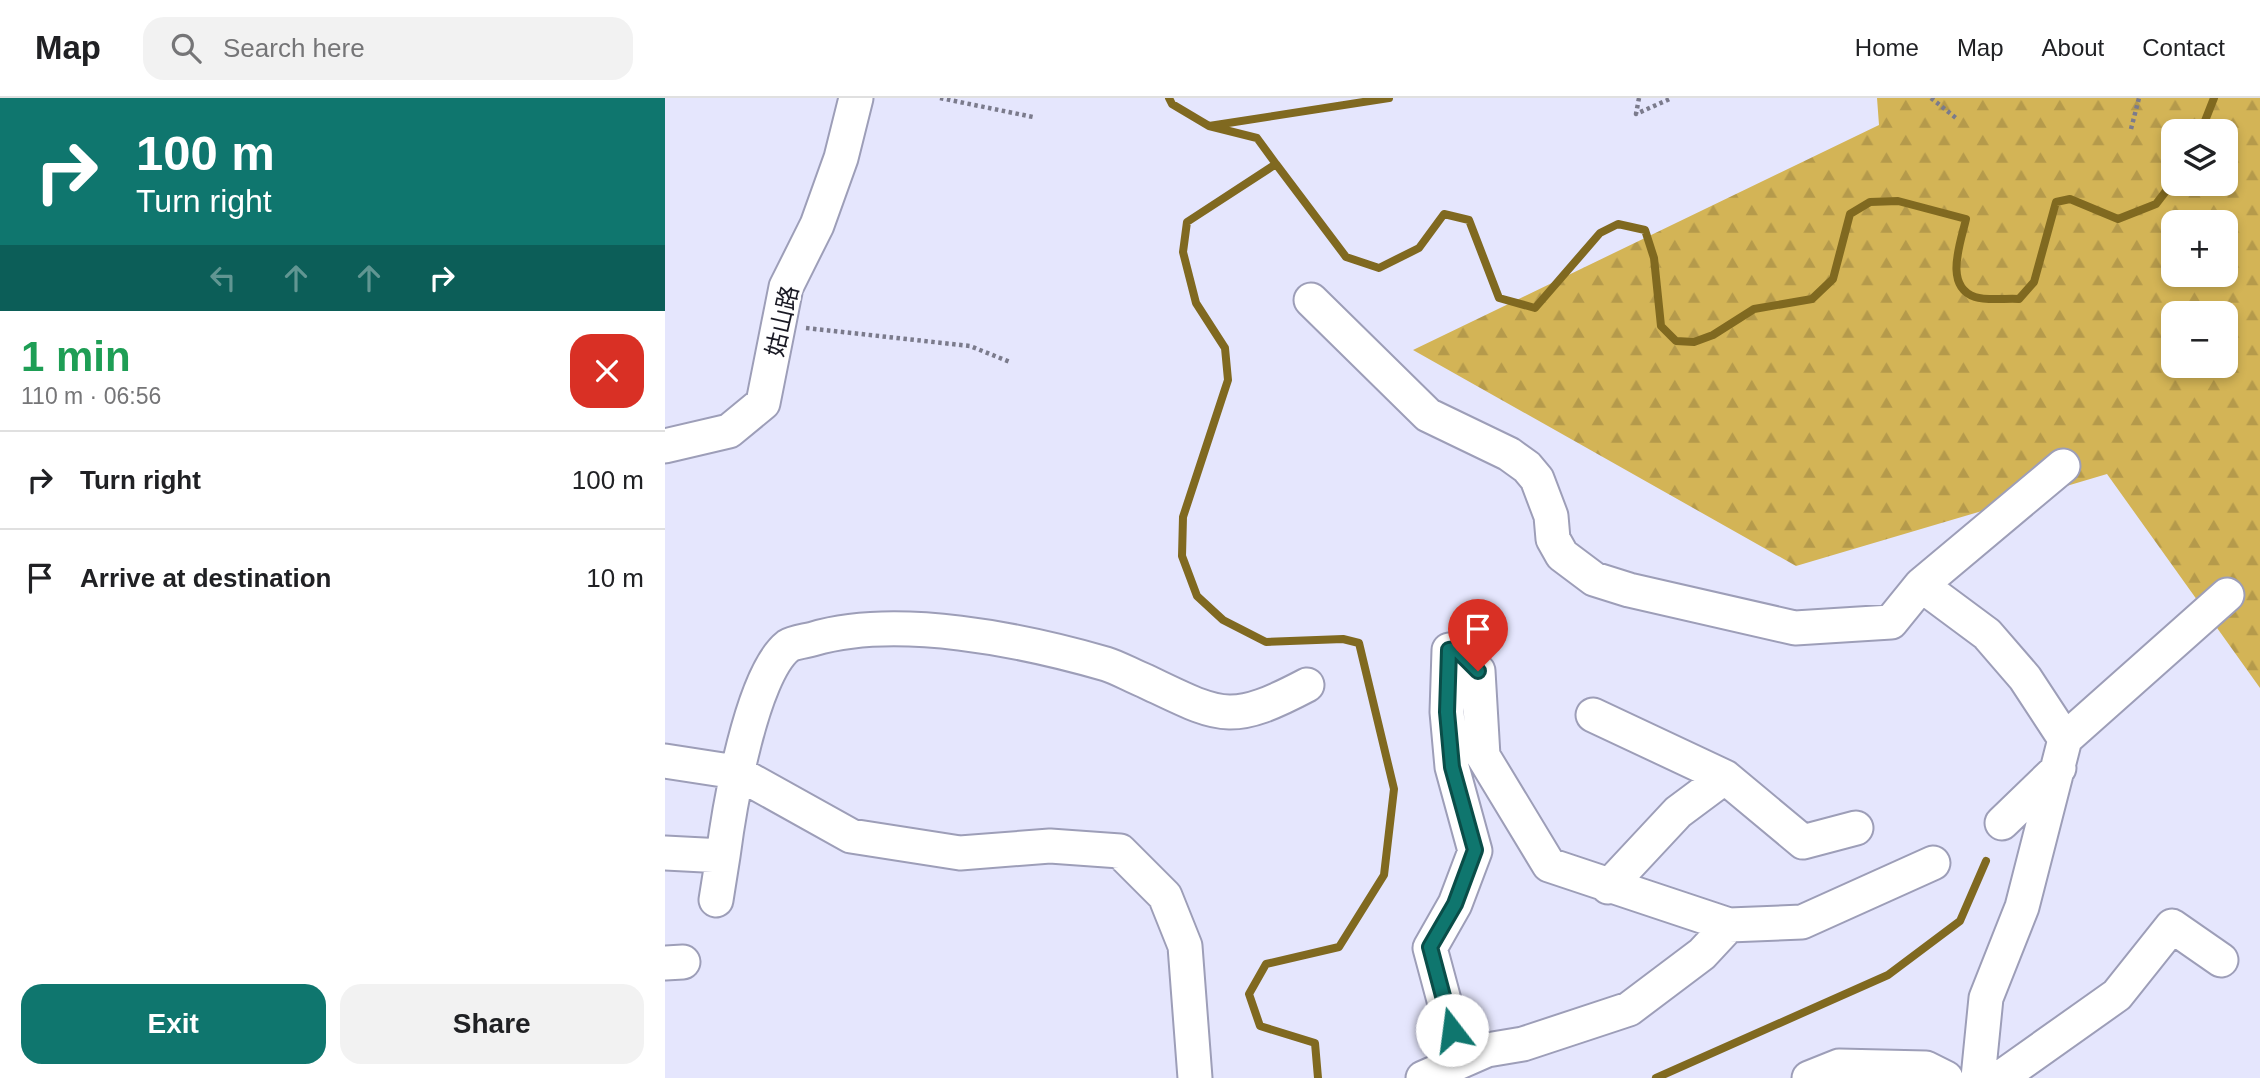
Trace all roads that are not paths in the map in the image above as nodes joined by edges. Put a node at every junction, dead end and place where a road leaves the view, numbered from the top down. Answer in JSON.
{"nodes":[{"id":1,"x":856,"y":98,"type":"edge"},
{"id":2,"x":1311,"y":300,"type":"dead end"},
{"id":3,"x":665,"y":446,"type":"edge"},
{"id":4,"x":2063,"y":466,"type":"dead end"},
{"id":5,"x":1921,"y":585,"type":"junction"},
{"id":6,"x":2227,"y":595,"type":"dead end"},
{"id":7,"x":1307,"y":685,"type":"dead end"},
{"id":8,"x":1593,"y":715,"type":"dead end"},
{"id":9,"x":2063,"y":752,"type":"junction"},
{"id":10,"x":665,"y":761,"type":"edge"},
{"id":11,"x":736,"y":772,"type":"junction"},
{"id":12,"x":1725,"y":777,"type":"junction"},
{"id":13,"x":2002,"y":823,"type":"dead end"},
{"id":14,"x":1856,"y":828,"type":"dead end"},
{"id":15,"x":665,"y":853,"type":"edge"},
{"id":16,"x":723,"y":856,"type":"junction"},
{"id":17,"x":1933,"y":863,"type":"dead end"},
{"id":18,"x":1608,"y":887,"type":"junction"},
{"id":19,"x":716,"y":900,"type":"dead end"},
{"id":20,"x":1729,"y":925,"type":"junction"},
{"id":21,"x":2221,"y":960,"type":"dead end"},
{"id":22,"x":1468,"y":1057,"type":"junction"},
{"id":23,"x":1195,"y":1078,"type":"edge"},
{"id":24,"x":1423,"y":1078,"type":"edge"},
{"id":25,"x":1809,"y":1078,"type":"edge"},
{"id":26,"x":1946,"y":1078,"type":"edge"},
{"id":27,"x":1977,"y":1078,"type":"edge"},
{"id":28,"x":2000,"y":1078,"type":"edge"}],
"edges":[{"from":1,"to":3,"type":"street","name":"姑山路"},
{"from":2,"to":5,"type":"street"},
{"from":4,"to":5,"type":"street"},
{"from":5,"to":9,"type":"street"},
{"from":6,"to":9,"type":"street"},
{"from":7,"to":11,"type":"street"},
{"from":8,"to":12,"type":"street"},
{"from":9,"to":13,"type":"street"},
{"from":9,"to":27,"type":"street"},
{"from":10,"to":11,"type":"street"},
{"from":11,"to":16,"type":"street"},
{"from":11,"to":23,"type":"street"},
{"from":12,"to":14,"type":"street"},
{"from":12,"to":18,"type":"street"},
{"from":15,"to":16,"type":"street"},
{"from":16,"to":19,"type":"street"},
{"from":17,"to":20,"type":"street"},
{"from":18,"to":20,"type":"street"},
{"from":18,"to":22,"type":"street"},
{"from":20,"to":22,"type":"street"},
{"from":21,"to":28,"type":"street"},
{"from":22,"to":24,"type":"street"},
{"from":25,"to":26,"type":"street"}]}
